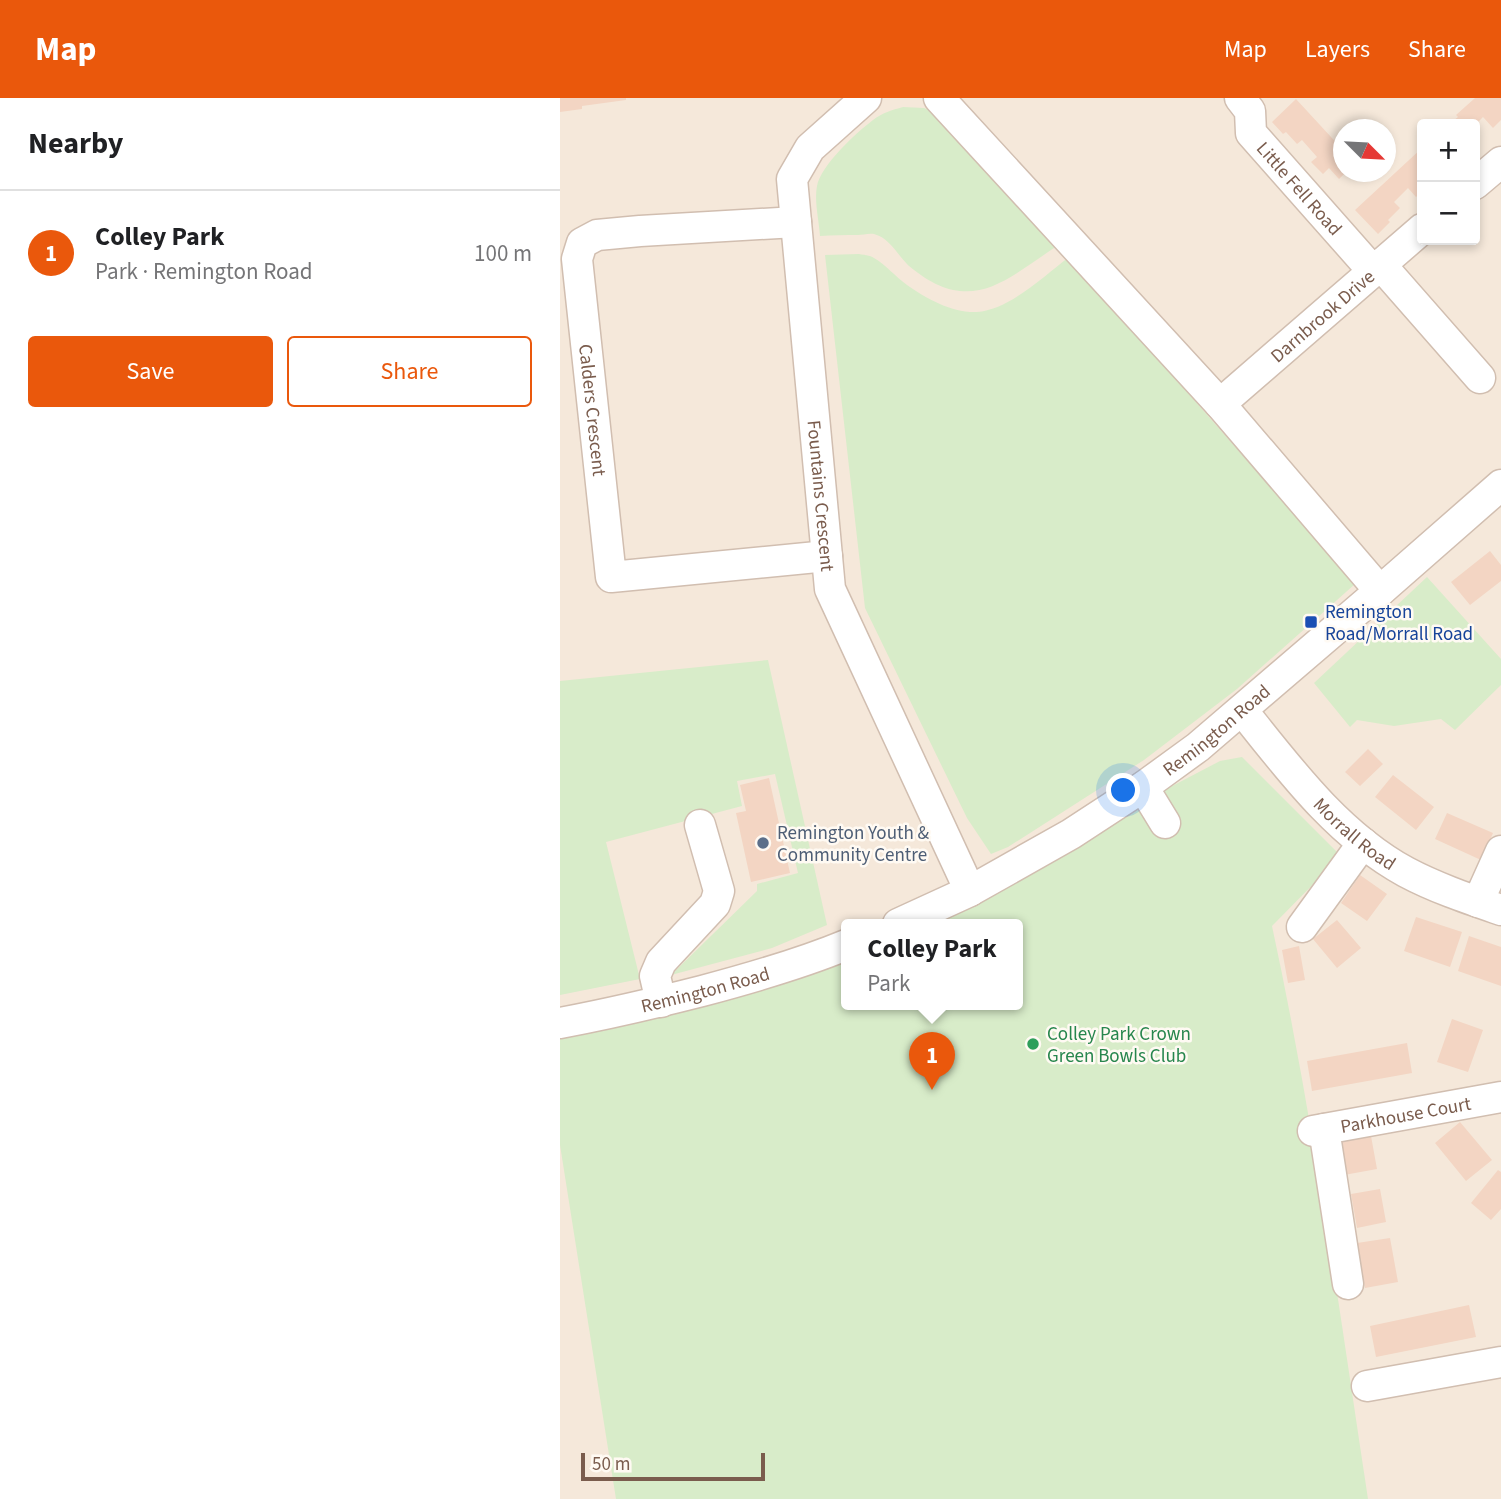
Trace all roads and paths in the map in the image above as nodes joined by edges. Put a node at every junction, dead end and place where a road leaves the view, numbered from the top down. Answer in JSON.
{"nodes":[{"id":1,"x":866,"y":98,"type":"edge"},
{"id":2,"x":939,"y":98,"type":"edge"},
{"id":3,"x":1252,"y":102,"type":"edge"},
{"id":4,"x":1501,"y":162,"type":"edge"},
{"id":5,"x":1477,"y":182,"type":"edge"},
{"id":6,"x":796,"y":222,"type":"junction"},
{"id":7,"x":1417,"y":233,"type":"edge"},
{"id":8,"x":1377,"y":267,"type":"junction"},
{"id":9,"x":1480,"y":378,"type":"dead end"},
{"id":10,"x":1220,"y":404,"type":"junction"},
{"id":11,"x":1501,"y":485,"type":"edge"},
{"id":12,"x":827,"y":556,"type":"junction"},
{"id":13,"x":1381,"y":591,"type":"junction"},
{"id":14,"x":1242,"y":710,"type":"junction"},
{"id":15,"x":1143,"y":787,"type":"junction"},
{"id":16,"x":1165,"y":823,"type":"dead end"},
{"id":17,"x":701,"y":825,"type":"dead end"},
{"id":18,"x":1363,"y":843,"type":"junction"},
{"id":19,"x":1501,"y":850,"type":"edge"},
{"id":20,"x":970,"y":891,"type":"junction"},
{"id":21,"x":1489,"y":906,"type":"edge"},
{"id":22,"x":909,"y":919,"type":"edge"},
{"id":23,"x":1302,"y":927,"type":"dead end"},
{"id":24,"x":841,"y":947,"type":"edge"},
{"id":25,"x":661,"y":1002,"type":"junction"},
{"id":26,"x":560,"y":1023,"type":"edge"},
{"id":27,"x":1501,"y":1097,"type":"edge"},
{"id":28,"x":1348,"y":1284,"type":"dead end"},
{"id":29,"x":1501,"y":1362,"type":"edge"},
{"id":30,"x":1367,"y":1386,"type":"dead end"}],
"edges":[{"from":1,"to":6,"type":"street","name":"Fountains Crescent"},
{"from":2,"to":10,"type":"street"},
{"from":3,"to":8,"type":"street","name":"Little Fell Road"},
{"from":4,"to":5,"type":"street"},
{"from":6,"to":12,"type":"street","name":"Fountains Crescent"},
{"from":6,"to":12,"type":"street","name":"Calders Crescent"},
{"from":7,"to":8,"type":"street","name":"Darnbrook Drive"},
{"from":8,"to":9,"type":"street","name":"Little Fell Road"},
{"from":8,"to":10,"type":"street","name":"Darnbrook Drive"},
{"from":10,"to":13,"type":"street"},
{"from":11,"to":13,"type":"street","name":"Remington Road"},
{"from":12,"to":20,"type":"street","name":"Fountains Crescent"},
{"from":13,"to":14,"type":"street","name":"Remington Road"},
{"from":14,"to":15,"type":"street","name":"Remington Road"},
{"from":14,"to":18,"type":"street","name":"Morrall Road"},
{"from":15,"to":16,"type":"street"},
{"from":15,"to":20,"type":"street","name":"Remington Road"},
{"from":17,"to":25,"type":"street"},
{"from":18,"to":21,"type":"street","name":"Morrall Road"},
{"from":18,"to":23,"type":"street"},
{"from":19,"to":21,"type":"street"},
{"from":20,"to":22,"type":"street","name":"Remington Road"},
{"from":24,"to":25,"type":"street","name":"Remington Road"},
{"from":25,"to":26,"type":"street","name":"Remington Road"},
{"from":27,"to":28,"type":"street","name":"Parkhouse Court"},
{"from":29,"to":30,"type":"street"}]}
